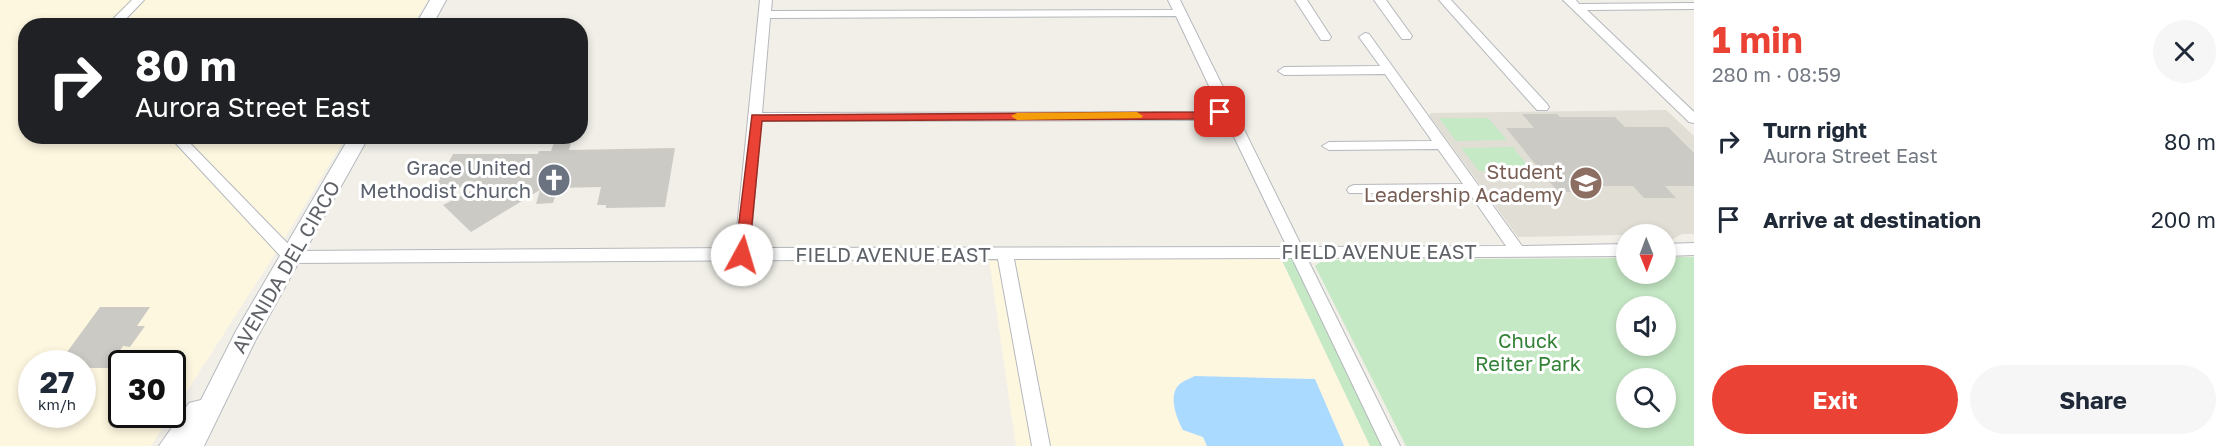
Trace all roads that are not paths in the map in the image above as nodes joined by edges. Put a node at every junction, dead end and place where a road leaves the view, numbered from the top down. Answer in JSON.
{"nodes":[{"id":1,"x":138,"y":0,"type":"edge"},
{"id":2,"x":438,"y":0,"type":"edge"},
{"id":3,"x":766,"y":0,"type":"edge"},
{"id":4,"x":1301,"y":0,"type":"edge"},
{"id":5,"x":1380,"y":0,"type":"edge"},
{"id":6,"x":1445,"y":0,"type":"edge"},
{"id":7,"x":1572,"y":3,"type":"edge"},
{"id":8,"x":1694,"y":6,"type":"edge"},
{"id":9,"x":1177,"y":7,"type":"edge"},
{"id":10,"x":764,"y":15,"type":"junction"},
{"id":11,"x":120,"y":18,"type":"edge"},
{"id":12,"x":428,"y":18,"type":"edge"},
{"id":13,"x":1406,"y":36,"type":"dead end"},
{"id":14,"x":1325,"y":37,"type":"dead end"},
{"id":15,"x":1365,"y":37,"type":"dead end"},
{"id":16,"x":1389,"y":70,"type":"junction"},
{"id":17,"x":1284,"y":71,"type":"dead end"},
{"id":18,"x":1542,"y":106,"type":"dead end"},
{"id":19,"x":1688,"y":107,"type":"edge"},
{"id":20,"x":1228,"y":108,"type":"junction"},
{"id":21,"x":756,"y":117,"type":"junction"},
{"id":22,"x":1694,"y":118,"type":"edge"},
{"id":23,"x":183,"y":144,"type":"edge"},
{"id":24,"x":355,"y":144,"type":"edge"},
{"id":25,"x":1443,"y":145,"type":"junction"},
{"id":26,"x":1329,"y":146,"type":"dead end"},
{"id":27,"x":1474,"y":189,"type":"junction"},
{"id":28,"x":1354,"y":190,"type":"dead end"},
{"id":29,"x":1694,"y":249,"type":"edge"},
{"id":30,"x":1616,"y":250,"type":"edge"},
{"id":31,"x":1676,"y":250,"type":"edge"},
{"id":32,"x":1518,"y":251,"type":"junction"},
{"id":33,"x":1297,"y":253,"type":"junction"},
{"id":34,"x":1005,"y":254,"type":"junction"},
{"id":35,"x":742,"y":255,"type":"junction"},
{"id":36,"x":291,"y":257,"type":"junction"},
{"id":37,"x":230,"y":365,"type":"junction"},
{"id":38,"x":172,"y":446,"type":"edge"},
{"id":39,"x":191,"y":446,"type":"edge"},
{"id":40,"x":1041,"y":446,"type":"edge"},
{"id":41,"x":1391,"y":446,"type":"edge"}],
"edges":[{"from":1,"to":11,"type":"street"},
{"from":2,"to":12,"type":"street"},
{"from":3,"to":10,"type":"street"},
{"from":4,"to":14,"type":"street"},
{"from":5,"to":13,"type":"street"},
{"from":6,"to":18,"type":"street"},
{"from":7,"to":8,"type":"street"},
{"from":7,"to":19,"type":"street"},
{"from":9,"to":10,"type":"street"},
{"from":9,"to":20,"type":"street"},
{"from":10,"to":21,"type":"street"},
{"from":15,"to":16,"type":"street"},
{"from":16,"to":17,"type":"street"},
{"from":16,"to":25,"type":"street"},
{"from":19,"to":22,"type":"street"},
{"from":20,"to":21,"type":"street"},
{"from":20,"to":33,"type":"street"},
{"from":21,"to":35,"type":"street"},
{"from":23,"to":36,"type":"street"},
{"from":24,"to":36,"type":"street","name":"AVENIDA DEL CIRCO"},
{"from":25,"to":26,"type":"street"},
{"from":25,"to":27,"type":"street"},
{"from":27,"to":28,"type":"street"},
{"from":27,"to":32,"type":"street"},
{"from":29,"to":31,"type":"street"},
{"from":30,"to":32,"type":"street","name":"FIELD AVENUE EAST"},
{"from":32,"to":33,"type":"street","name":"FIELD AVENUE EAST"},
{"from":33,"to":34,"type":"street","name":"FIELD AVENUE EAST"},
{"from":33,"to":41,"type":"street"},
{"from":34,"to":35,"type":"street","name":"FIELD AVENUE EAST"},
{"from":34,"to":40,"type":"street"},
{"from":35,"to":36,"type":"street","name":"FIELD AVENUE EAST"},
{"from":36,"to":37,"type":"street","name":"AVENIDA DEL CIRCO"},
{"from":37,"to":38,"type":"street","name":"AVENIDA DEL CIRCO"},
{"from":37,"to":39,"type":"street","name":"AVENIDA DEL CIRCO"}]}
